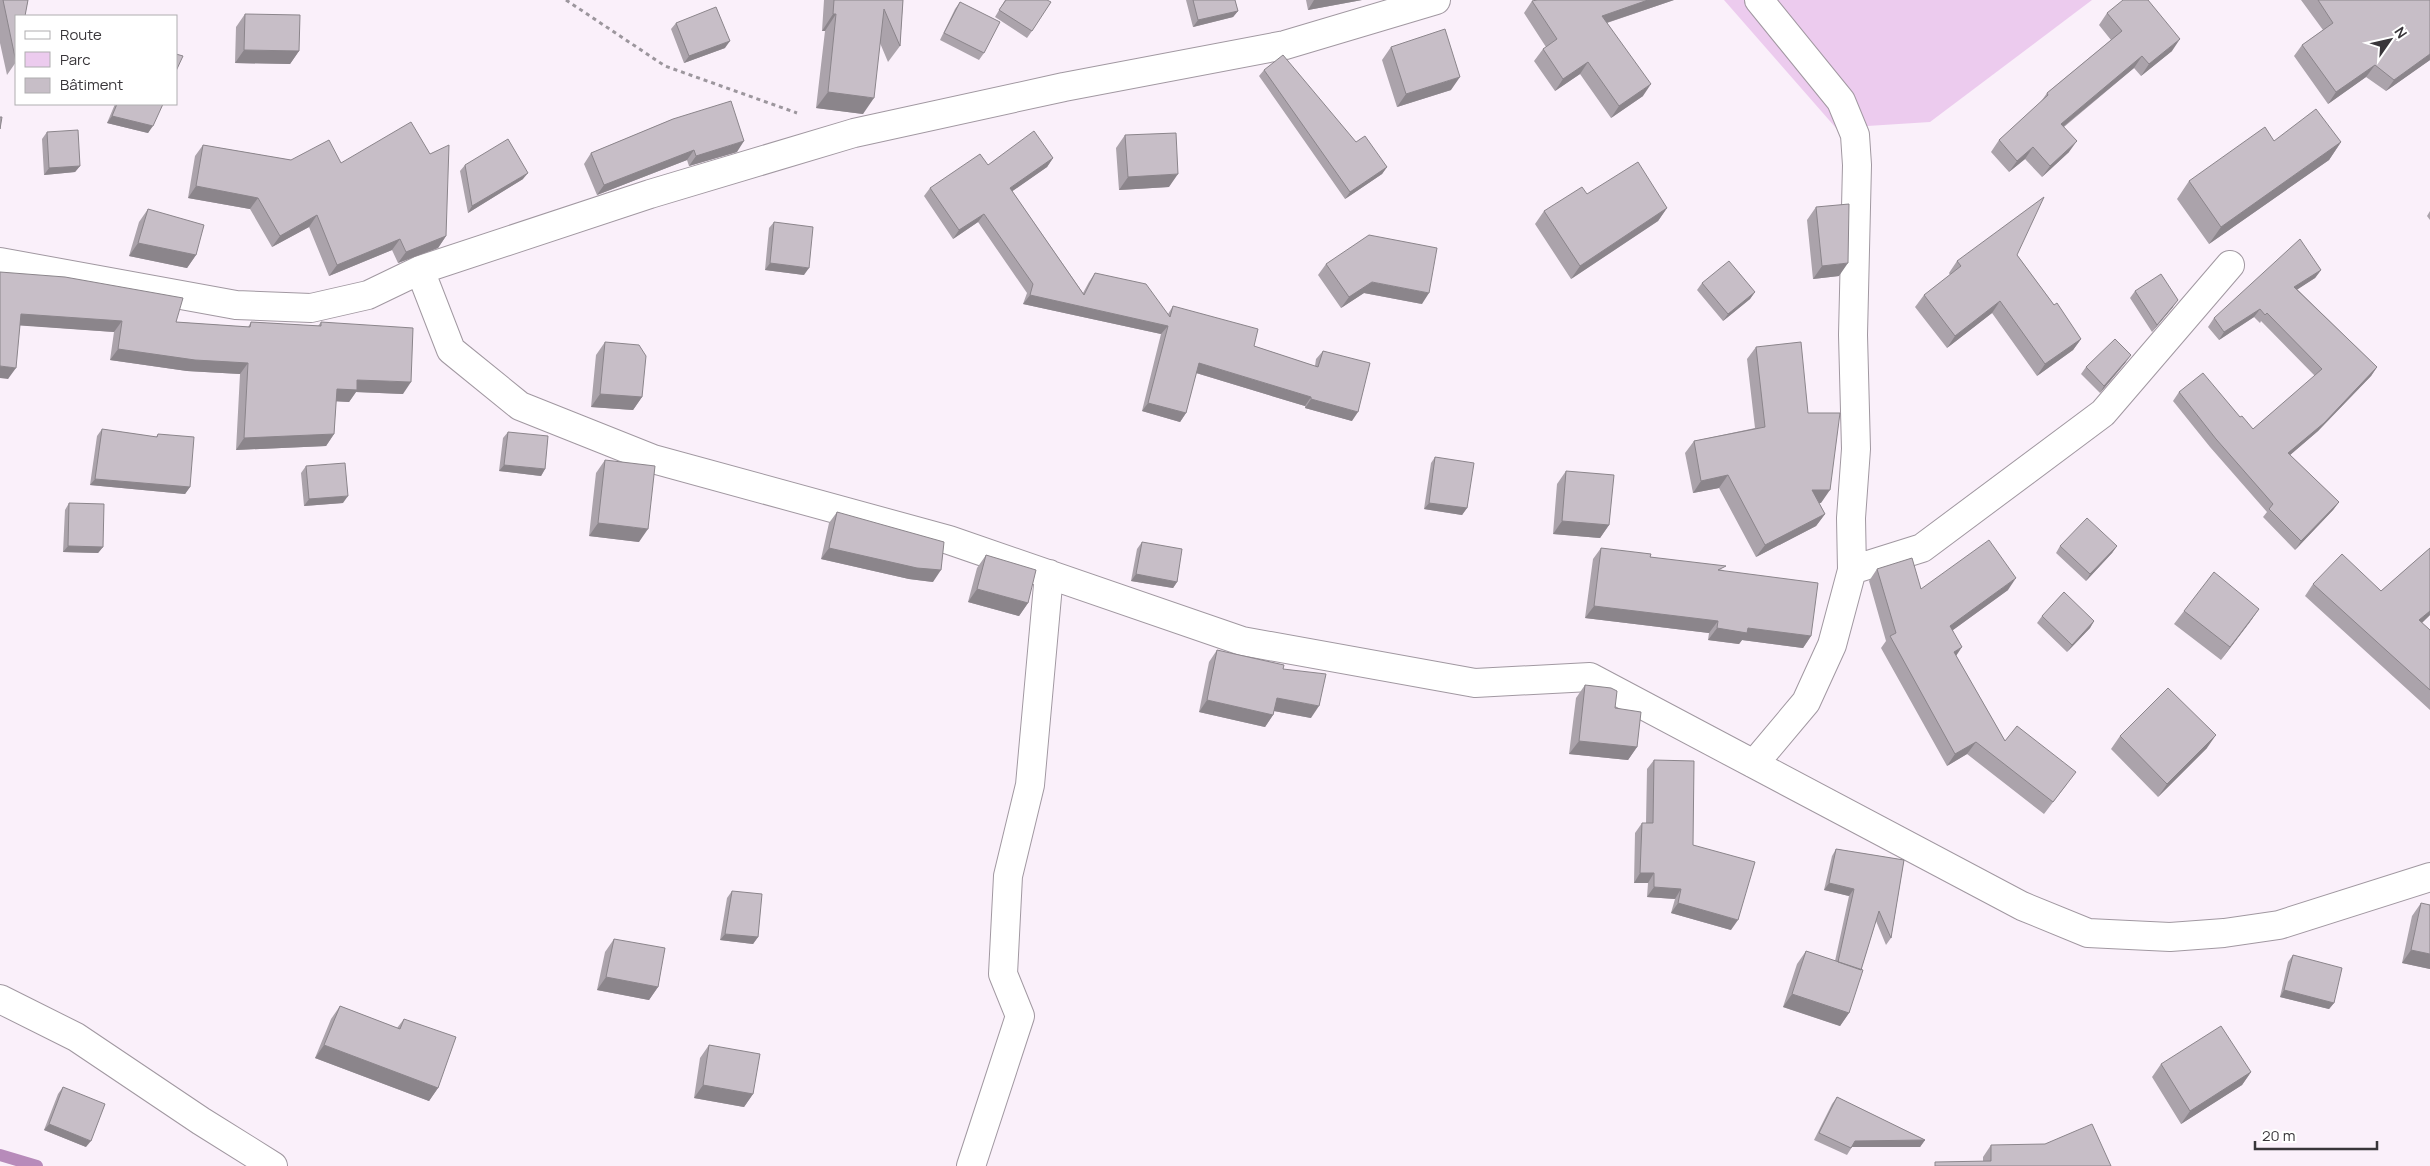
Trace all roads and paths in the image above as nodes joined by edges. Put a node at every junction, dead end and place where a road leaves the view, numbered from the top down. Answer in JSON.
{"nodes":[{"id":1,"x":566,"y":0,"type":"edge"},
{"id":2,"x":1436,"y":0,"type":"edge"},
{"id":3,"x":1759,"y":0,"type":"edge"},
{"id":4,"x":800,"y":114,"type":"dead end"},
{"id":5,"x":0,"y":262,"type":"edge"},
{"id":6,"x":2230,"y":265,"type":"dead end"},
{"id":7,"x":420,"y":270,"type":"junction"},
{"id":8,"x":1852,"y":570,"type":"junction"},
{"id":9,"x":1049,"y":574,"type":"junction"},
{"id":10,"x":1754,"y":764,"type":"junction"},
{"id":11,"x":2430,"y":877,"type":"edge"},
{"id":12,"x":0,"y":999,"type":"edge"},
{"id":13,"x":274,"y":1166,"type":"edge"},
{"id":14,"x":971,"y":1166,"type":"edge"}],
"edges":[{"from":1,"to":4,"type":"path"},
{"from":2,"to":7,"type":"street"},
{"from":3,"to":8,"type":"street"},
{"from":5,"to":7,"type":"street"},
{"from":6,"to":8,"type":"street"},
{"from":7,"to":9,"type":"street"},
{"from":8,"to":10,"type":"street"},
{"from":9,"to":10,"type":"street"},
{"from":9,"to":14,"type":"street"},
{"from":10,"to":11,"type":"street"},
{"from":12,"to":13,"type":"street"}]}
